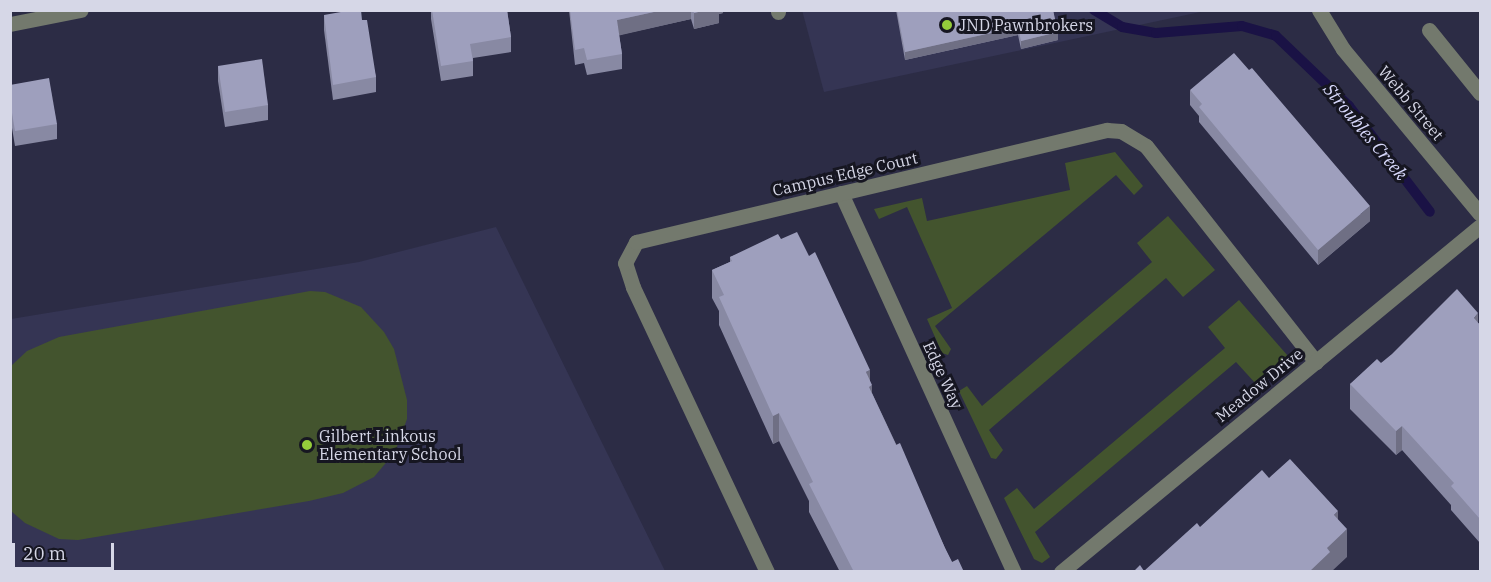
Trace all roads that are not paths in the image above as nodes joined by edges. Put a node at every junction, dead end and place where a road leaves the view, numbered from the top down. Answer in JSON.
{"nodes":[{"id":1,"x":81,"y":10,"type":"edge"},
{"id":2,"x":1319,"y":10,"type":"edge"},
{"id":3,"x":10,"y":24,"type":"edge"},
{"id":4,"x":1429,"y":30,"type":"dead end"},
{"id":5,"x":1480,"y":93,"type":"edge"},
{"id":6,"x":841,"y":193,"type":"junction"},
{"id":7,"x":1480,"y":214,"type":"edge"},
{"id":8,"x":1480,"y":226,"type":"edge"},
{"id":9,"x":1316,"y":362,"type":"junction"},
{"id":10,"x":767,"y":572,"type":"edge"},
{"id":11,"x":1014,"y":572,"type":"edge"},
{"id":12,"x":1061,"y":572,"type":"edge"}],
"edges":[{"from":1,"to":3,"type":"street"},
{"from":2,"to":7,"type":"street","name":"Webb Street"},
{"from":4,"to":5,"type":"street"},
{"from":6,"to":9,"type":"street","name":"Campus Edge Court"},
{"from":6,"to":10,"type":"street","name":"Campus Edge Court"},
{"from":6,"to":11,"type":"street","name":"Edge Way"},
{"from":8,"to":9,"type":"street","name":"Meadow Drive"},
{"from":9,"to":12,"type":"street","name":"Meadow Drive"}]}
